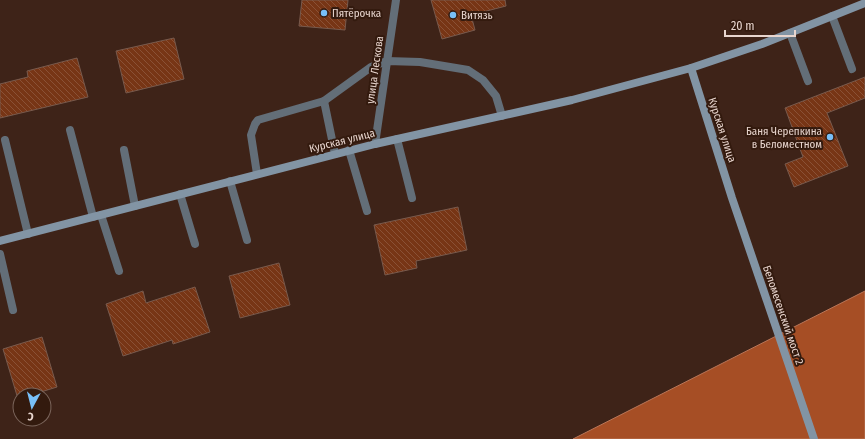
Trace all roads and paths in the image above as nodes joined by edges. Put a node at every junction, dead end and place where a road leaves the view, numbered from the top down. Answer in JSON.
{"nodes":[{"id":1,"x":396,"y":0,"type":"edge"},
{"id":2,"x":865,"y":3,"type":"edge"},
{"id":3,"x":832,"y":16,"type":"junction"},
{"id":4,"x":790,"y":33,"type":"junction"},
{"id":5,"x":387,"y":61,"type":"junction"},
{"id":6,"x":691,"y":68,"type":"junction"},
{"id":7,"x":852,"y":68,"type":"dead end"},
{"id":8,"x":808,"y":81,"type":"dead end"},
{"id":9,"x":324,"y":101,"type":"junction"},
{"id":10,"x":502,"y":116,"type":"junction"},
{"id":11,"x":70,"y":130,"type":"dead end"},
{"id":12,"x":397,"y":139,"type":"junction"},
{"id":13,"x":5,"y":140,"type":"dead end"},
{"id":14,"x":376,"y":144,"type":"junction"},
{"id":15,"x":124,"y":150,"type":"dead end"},
{"id":16,"x":349,"y":150,"type":"junction"},
{"id":17,"x":335,"y":154,"type":"junction"},
{"id":18,"x":257,"y":174,"type":"junction"},
{"id":19,"x":230,"y":181,"type":"junction"},
{"id":20,"x":180,"y":194,"type":"junction"},
{"id":21,"x":412,"y":198,"type":"dead end"},
{"id":22,"x":732,"y":198,"type":"joint"},
{"id":23,"x":135,"y":206,"type":"junction"},
{"id":24,"x":367,"y":211,"type":"dead end"},
{"id":25,"x":101,"y":215,"type":"junction"},
{"id":26,"x":93,"y":217,"type":"junction"},
{"id":27,"x":28,"y":234,"type":"junction"},
{"id":28,"x":247,"y":240,"type":"dead end"},
{"id":29,"x":0,"y":241,"type":"edge"},
{"id":30,"x":195,"y":244,"type":"dead end"},
{"id":31,"x":0,"y":254,"type":"edge"},
{"id":32,"x":119,"y":271,"type":"dead end"},
{"id":33,"x":13,"y":310,"type":"dead end"},
{"id":34,"x":814,"y":439,"type":"edge"}],
"edges":[{"from":1,"to":5,"type":"street","name":"улица Лескова"},
{"from":2,"to":3,"type":"street","name":"Курская улица"},
{"from":3,"to":4,"type":"street","name":"Курская улица"},
{"from":3,"to":7,"type":"street"},
{"from":4,"to":6,"type":"street","name":"Курская улица"},
{"from":4,"to":8,"type":"street"},
{"from":5,"to":9,"type":"street"},
{"from":5,"to":10,"type":"street"},
{"from":5,"to":14,"type":"street","name":"улица Лескова"},
{"from":6,"to":10,"type":"street","name":"Курская улица"},
{"from":6,"to":22,"type":"street","name":"Курская улица"},
{"from":9,"to":17,"type":"street"},
{"from":9,"to":18,"type":"street"},
{"from":10,"to":12,"type":"street","name":"Курская улица"},
{"from":11,"to":26,"type":"street"},
{"from":12,"to":14,"type":"street","name":"Курская улица"},
{"from":12,"to":21,"type":"street"},
{"from":13,"to":27,"type":"street"},
{"from":14,"to":16,"type":"street","name":"Курская улица"},
{"from":15,"to":23,"type":"street"},
{"from":16,"to":17,"type":"street","name":"Курская улица"},
{"from":16,"to":24,"type":"street"},
{"from":17,"to":18,"type":"street","name":"Курская улица"},
{"from":18,"to":19,"type":"street","name":"Курская улица"},
{"from":19,"to":20,"type":"street","name":"Курская улица"},
{"from":19,"to":28,"type":"street"},
{"from":20,"to":23,"type":"street","name":"Курская улица"},
{"from":20,"to":30,"type":"street"},
{"from":22,"to":34,"type":"street","name":"Беломесенский мост 2"},
{"from":23,"to":25,"type":"street","name":"Курская улица"},
{"from":25,"to":26,"type":"street","name":"Курская улица"},
{"from":25,"to":32,"type":"street"},
{"from":26,"to":27,"type":"street","name":"Курская улица"},
{"from":27,"to":29,"type":"street","name":"Курская улица"},
{"from":31,"to":33,"type":"street"}]}
